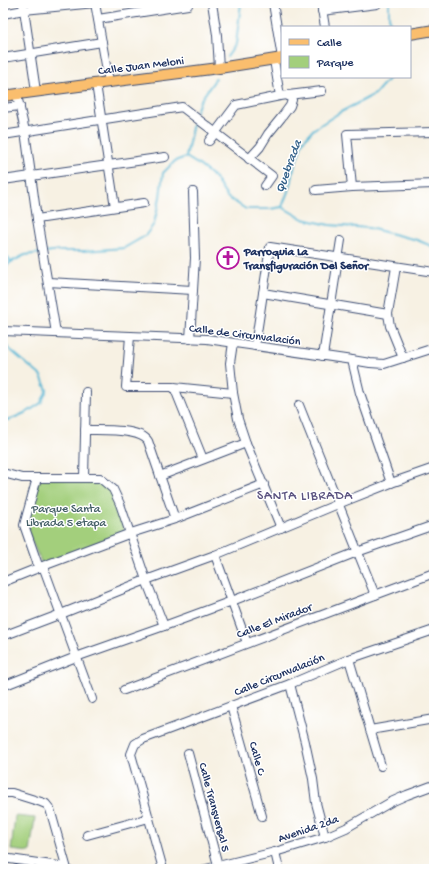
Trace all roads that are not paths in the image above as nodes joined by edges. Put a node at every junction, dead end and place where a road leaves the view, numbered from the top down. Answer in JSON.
{"nodes":[{"id":1,"x":95,"y":3,"type":"edge"},
{"id":2,"x":212,"y":3,"type":"edge"},
{"id":3,"x":273,"y":3,"type":"edge"},
{"id":4,"x":377,"y":4,"type":"edge"},
{"id":5,"x":188,"y":5,"type":"dead end"},
{"id":6,"x":23,"y":7,"type":"edge"},
{"id":7,"x":322,"y":7,"type":"edge"},
{"id":8,"x":3,"y":14,"type":"edge"},
{"id":9,"x":98,"y":18,"type":"junction"},
{"id":10,"x":325,"y":26,"type":"edge"},
{"id":11,"x":434,"y":30,"type":"edge"},
{"id":12,"x":411,"y":34,"type":"edge"},
{"id":13,"x":102,"y":42,"type":"junction"},
{"id":14,"x":30,"y":54,"type":"junction"},
{"id":15,"x":3,"y":58,"type":"edge"},
{"id":16,"x":278,"y":59,"type":"edge"},
{"id":17,"x":219,"y":68,"type":"junction"},
{"id":18,"x":281,"y":77,"type":"edge"},
{"id":19,"x":281,"y":78,"type":"edge"},
{"id":20,"x":110,"y":82,"type":"junction"},
{"id":21,"x":96,"y":84,"type":"junction"},
{"id":22,"x":36,"y":91,"type":"junction"},
{"id":23,"x":322,"y":91,"type":"dead end"},
{"id":24,"x":17,"y":95,"type":"junction"},
{"id":25,"x":284,"y":95,"type":"junction"},
{"id":26,"x":3,"y":96,"type":"edge"},
{"id":27,"x":20,"y":106,"type":"junction"},
{"id":28,"x":3,"y":108,"type":"edge"},
{"id":29,"x":101,"y":120,"type":"junction"},
{"id":30,"x":25,"y":131,"type":"junction"},
{"id":31,"x":434,"y":132,"type":"edge"},
{"id":32,"x":215,"y":133,"type":"junction"},
{"id":33,"x":3,"y":135,"type":"edge"},
{"id":34,"x":209,"y":141,"type":"dead end"},
{"id":35,"x":165,"y":157,"type":"dead end"},
{"id":36,"x":249,"y":159,"type":"junction"},
{"id":37,"x":108,"y":165,"type":"junction"},
{"id":38,"x":31,"y":176,"type":"junction"},
{"id":39,"x":3,"y":180,"type":"edge"},
{"id":40,"x":434,"y":184,"type":"edge"},
{"id":41,"x":264,"y":186,"type":"dead end"},
{"id":42,"x":352,"y":187,"type":"junction"},
{"id":43,"x":316,"y":190,"type":"dead end"},
{"id":44,"x":193,"y":192,"type":"dead end"},
{"id":45,"x":144,"y":203,"type":"dead end"},
{"id":46,"x":115,"y":207,"type":"junction"},
{"id":47,"x":37,"y":219,"type":"junction"},
{"id":48,"x":341,"y":240,"type":"dead end"},
{"id":49,"x":338,"y":258,"type":"junction"},
{"id":50,"x":396,"y":267,"type":"junction"},
{"id":51,"x":434,"y":272,"type":"edge"},
{"id":52,"x":48,"y":282,"type":"junction"},
{"id":53,"x":193,"y":290,"type":"junction"},
{"id":54,"x":263,"y":293,"type":"junction"},
{"id":55,"x":331,"y":305,"type":"junction"},
{"id":56,"x":388,"y":314,"type":"junction"},
{"id":57,"x":7,"y":331,"type":"edge"},
{"id":58,"x":56,"y":333,"type":"junction"},
{"id":59,"x":130,"y":336,"type":"junction"},
{"id":60,"x":190,"y":338,"type":"junction"},
{"id":61,"x":233,"y":343,"type":"junction"},
{"id":62,"x":255,"y":346,"type":"junction"},
{"id":63,"x":434,"y":348,"type":"edge"},
{"id":64,"x":323,"y":356,"type":"junction"},
{"id":65,"x":402,"y":358,"type":"junction"},
{"id":66,"x":352,"y":360,"type":"junction"},
{"id":67,"x":174,"y":387,"type":"junction"},
{"id":68,"x":86,"y":392,"type":"dead end"},
{"id":69,"x":233,"y":393,"type":"junction"},
{"id":70,"x":299,"y":405,"type":"dead end"},
{"id":71,"x":85,"y":430,"type":"junction"},
{"id":72,"x":246,"y":443,"type":"junction"},
{"id":73,"x":204,"y":459,"type":"junction"},
{"id":74,"x":434,"y":468,"type":"edge"},
{"id":75,"x":3,"y":473,"type":"edge"},
{"id":76,"x":160,"y":476,"type":"junction"},
{"id":77,"x":37,"y":478,"type":"junction"},
{"id":78,"x":84,"y":478,"type":"junction"},
{"id":79,"x":391,"y":483,"type":"junction"},
{"id":80,"x":264,"y":484,"type":"junction"},
{"id":81,"x":338,"y":504,"type":"junction"},
{"id":82,"x":175,"y":519,"type":"junction"},
{"id":83,"x":434,"y":524,"type":"edge"},
{"id":84,"x":281,"y":528,"type":"junction"},
{"id":85,"x":131,"y":533,"type":"junction"},
{"id":86,"x":357,"y":552,"type":"junction"},
{"id":87,"x":214,"y":555,"type":"junction"},
{"id":88,"x":41,"y":567,"type":"junction"},
{"id":89,"x":434,"y":573,"type":"edge"},
{"id":90,"x":146,"y":580,"type":"junction"},
{"id":91,"x":3,"y":582,"type":"edge"},
{"id":92,"x":375,"y":595,"type":"junction"},
{"id":93,"x":232,"y":601,"type":"junction"},
{"id":94,"x":61,"y":614,"type":"junction"},
{"id":95,"x":164,"y":626,"type":"junction"},
{"id":96,"x":434,"y":630,"type":"edge"},
{"id":97,"x":3,"y":636,"type":"edge"},
{"id":98,"x":247,"y":643,"type":"junction"},
{"id":99,"x":76,"y":657,"type":"junction"},
{"id":100,"x":349,"y":659,"type":"junction"},
{"id":101,"x":290,"y":684,"type":"junction"},
{"id":102,"x":3,"y":686,"type":"edge"},
{"id":103,"x":124,"y":690,"type":"dead end"},
{"id":104,"x":92,"y":699,"type":"dead end"},
{"id":105,"x":231,"y":706,"type":"junction"},
{"id":106,"x":434,"y":719,"type":"edge"},
{"id":107,"x":370,"y":730,"type":"junction"},
{"id":108,"x":188,"y":753,"type":"dead end"},
{"id":109,"x":382,"y":766,"type":"dead end"},
{"id":110,"x":434,"y":786,"type":"edge"},
{"id":111,"x":3,"y":793,"type":"edge"},
{"id":112,"x":262,"y":816,"type":"dead end"},
{"id":113,"x":149,"y":818,"type":"junction"},
{"id":114,"x":87,"y":835,"type":"dead end"},
{"id":115,"x":325,"y":837,"type":"junction"},
{"id":116,"x":275,"y":852,"type":"junction"},
{"id":117,"x":3,"y":858,"type":"edge"},
{"id":118,"x":67,"y":868,"type":"edge"},
{"id":119,"x":219,"y":868,"type":"edge"},
{"id":120,"x":162,"y":869,"type":"edge"},
{"id":121,"x":206,"y":869,"type":"edge"},
{"id":122,"x":278,"y":869,"type":"edge"}],
"edges":[{"from":1,"to":6,"type":"street"},
{"from":1,"to":9,"type":"street"},
{"from":2,"to":17,"type":"street"},
{"from":3,"to":16,"type":"street"},
{"from":4,"to":7,"type":"street"},
{"from":5,"to":9,"type":"street"},
{"from":6,"to":8,"type":"street"},
{"from":6,"to":14,"type":"street"},
{"from":7,"to":10,"type":"street"},
{"from":9,"to":13,"type":"street"},
{"from":11,"to":12,"type":"main road"},
{"from":13,"to":14,"type":"street"},
{"from":13,"to":20,"type":"street"},
{"from":14,"to":15,"type":"street"},
{"from":14,"to":22,"type":"street"},
{"from":16,"to":17,"type":"main road","name":"Calle Juan Meloni"},
{"from":16,"to":18,"type":"street"},
{"from":17,"to":20,"type":"main road","name":"Calle Juan Meloni"},
{"from":19,"to":25,"type":"street"},
{"from":20,"to":21,"type":"main road","name":"Calle Juan Meloni"},
{"from":21,"to":22,"type":"main road","name":"Calle Juan Meloni"},
{"from":21,"to":29,"type":"street"},
{"from":22,"to":24,"type":"main road","name":"Calle Juan Meloni"},
{"from":23,"to":25,"type":"street"},
{"from":24,"to":26,"type":"main road","name":"Calle Juan Meloni"},
{"from":24,"to":27,"type":"street"},
{"from":25,"to":32,"type":"street"},
{"from":25,"to":36,"type":"street"},
{"from":27,"to":28,"type":"street"},
{"from":27,"to":30,"type":"street"},
{"from":29,"to":30,"type":"street"},
{"from":29,"to":32,"type":"street"},
{"from":29,"to":37,"type":"street"},
{"from":30,"to":33,"type":"street"},
{"from":30,"to":38,"type":"street"},
{"from":31,"to":42,"type":"street"},
{"from":32,"to":34,"type":"street"},
{"from":32,"to":36,"type":"street"},
{"from":35,"to":37,"type":"street"},
{"from":36,"to":41,"type":"street"},
{"from":37,"to":38,"type":"street"},
{"from":37,"to":46,"type":"street"},
{"from":38,"to":39,"type":"street"},
{"from":38,"to":47,"type":"street"},
{"from":40,"to":42,"type":"street"},
{"from":42,"to":43,"type":"street"},
{"from":44,"to":53,"type":"street"},
{"from":45,"to":46,"type":"street"},
{"from":46,"to":47,"type":"street"},
{"from":47,"to":52,"type":"street"},
{"from":48,"to":49,"type":"street"},
{"from":49,"to":50,"type":"street"},
{"from":49,"to":54,"type":"street"},
{"from":49,"to":55,"type":"street"},
{"from":50,"to":51,"type":"street"},
{"from":50,"to":56,"type":"street"},
{"from":52,"to":53,"type":"street"},
{"from":52,"to":58,"type":"street"},
{"from":53,"to":60,"type":"street"},
{"from":54,"to":55,"type":"street"},
{"from":54,"to":62,"type":"street"},
{"from":55,"to":56,"type":"street"},
{"from":55,"to":64,"type":"street"},
{"from":56,"to":65,"type":"street"},
{"from":57,"to":58,"type":"street","name":"Calle de Circunvalación"},
{"from":58,"to":59,"type":"street","name":"Calle de Circunvalación"},
{"from":59,"to":60,"type":"street","name":"Calle de Circunvalación"},
{"from":59,"to":67,"type":"street"},
{"from":60,"to":61,"type":"street","name":"Calle de Circunvalación"},
{"from":61,"to":62,"type":"street","name":"Calle de Circunvalación"},
{"from":61,"to":69,"type":"street"},
{"from":62,"to":64,"type":"street","name":"Calle de Circunvalación"},
{"from":63,"to":65,"type":"street","name":"Calle de Circunvalación"},
{"from":64,"to":66,"type":"street","name":"Calle de Circunvalación"},
{"from":65,"to":66,"type":"street","name":"Calle de Circunvalación"},
{"from":66,"to":79,"type":"street"},
{"from":67,"to":69,"type":"street"},
{"from":67,"to":73,"type":"street"},
{"from":68,"to":71,"type":"street"},
{"from":69,"to":72,"type":"street"},
{"from":70,"to":81,"type":"street"},
{"from":71,"to":76,"type":"street"},
{"from":71,"to":78,"type":"street"},
{"from":72,"to":73,"type":"street"},
{"from":72,"to":80,"type":"street"},
{"from":73,"to":76,"type":"street"},
{"from":74,"to":79,"type":"street"},
{"from":75,"to":77,"type":"street"},
{"from":76,"to":82,"type":"street"},
{"from":77,"to":78,"type":"street"},
{"from":77,"to":88,"type":"street"},
{"from":78,"to":85,"type":"street"},
{"from":79,"to":81,"type":"street"},
{"from":80,"to":82,"type":"street"},
{"from":80,"to":84,"type":"street"},
{"from":81,"to":84,"type":"street"},
{"from":81,"to":86,"type":"street"},
{"from":82,"to":85,"type":"street"},
{"from":83,"to":86,"type":"street"},
{"from":84,"to":87,"type":"street"},
{"from":85,"to":88,"type":"street"},
{"from":85,"to":90,"type":"street"},
{"from":86,"to":92,"type":"street"},
{"from":86,"to":93,"type":"street"},
{"from":87,"to":90,"type":"street"},
{"from":87,"to":93,"type":"street"},
{"from":88,"to":91,"type":"street"},
{"from":88,"to":94,"type":"street"},
{"from":89,"to":92,"type":"street","name":"Calle El Mirador"},
{"from":90,"to":94,"type":"street"},
{"from":90,"to":95,"type":"street"},
{"from":92,"to":98,"type":"street","name":"Calle El Mirador"},
{"from":93,"to":95,"type":"street"},
{"from":93,"to":98,"type":"street"},
{"from":94,"to":97,"type":"street"},
{"from":94,"to":99,"type":"street"},
{"from":95,"to":99,"type":"street"},
{"from":96,"to":100,"type":"street","name":"Calle Circunvalación"},
{"from":98,"to":103,"type":"street","name":"Calle El Mirador"},
{"from":99,"to":102,"type":"street"},
{"from":99,"to":104,"type":"street"},
{"from":100,"to":101,"type":"street","name":"Calle Circunvalación"},
{"from":100,"to":107,"type":"street"},
{"from":101,"to":105,"type":"street","name":"Calle Circunvalación"},
{"from":101,"to":115,"type":"street"},
{"from":105,"to":112,"type":"street","name":"Calle C"},
{"from":105,"to":113,"type":"street","name":"Calle Circunvalación"},
{"from":106,"to":107,"type":"street"},
{"from":107,"to":109,"type":"street"},
{"from":108,"to":119,"type":"street","name":"Calle Transversal 5"},
{"from":110,"to":115,"type":"street","name":"Avenida 2da"},
{"from":111,"to":118,"type":"street"},
{"from":113,"to":114,"type":"street"},
{"from":113,"to":120,"type":"street"},
{"from":115,"to":116,"type":"street","name":"Avenida 2da"},
{"from":116,"to":119,"type":"street","name":"Avenida 2da"},
{"from":116,"to":122,"type":"street"},
{"from":117,"to":118,"type":"street"},
{"from":119,"to":121,"type":"street","name":"Avenida 2da"}]}
